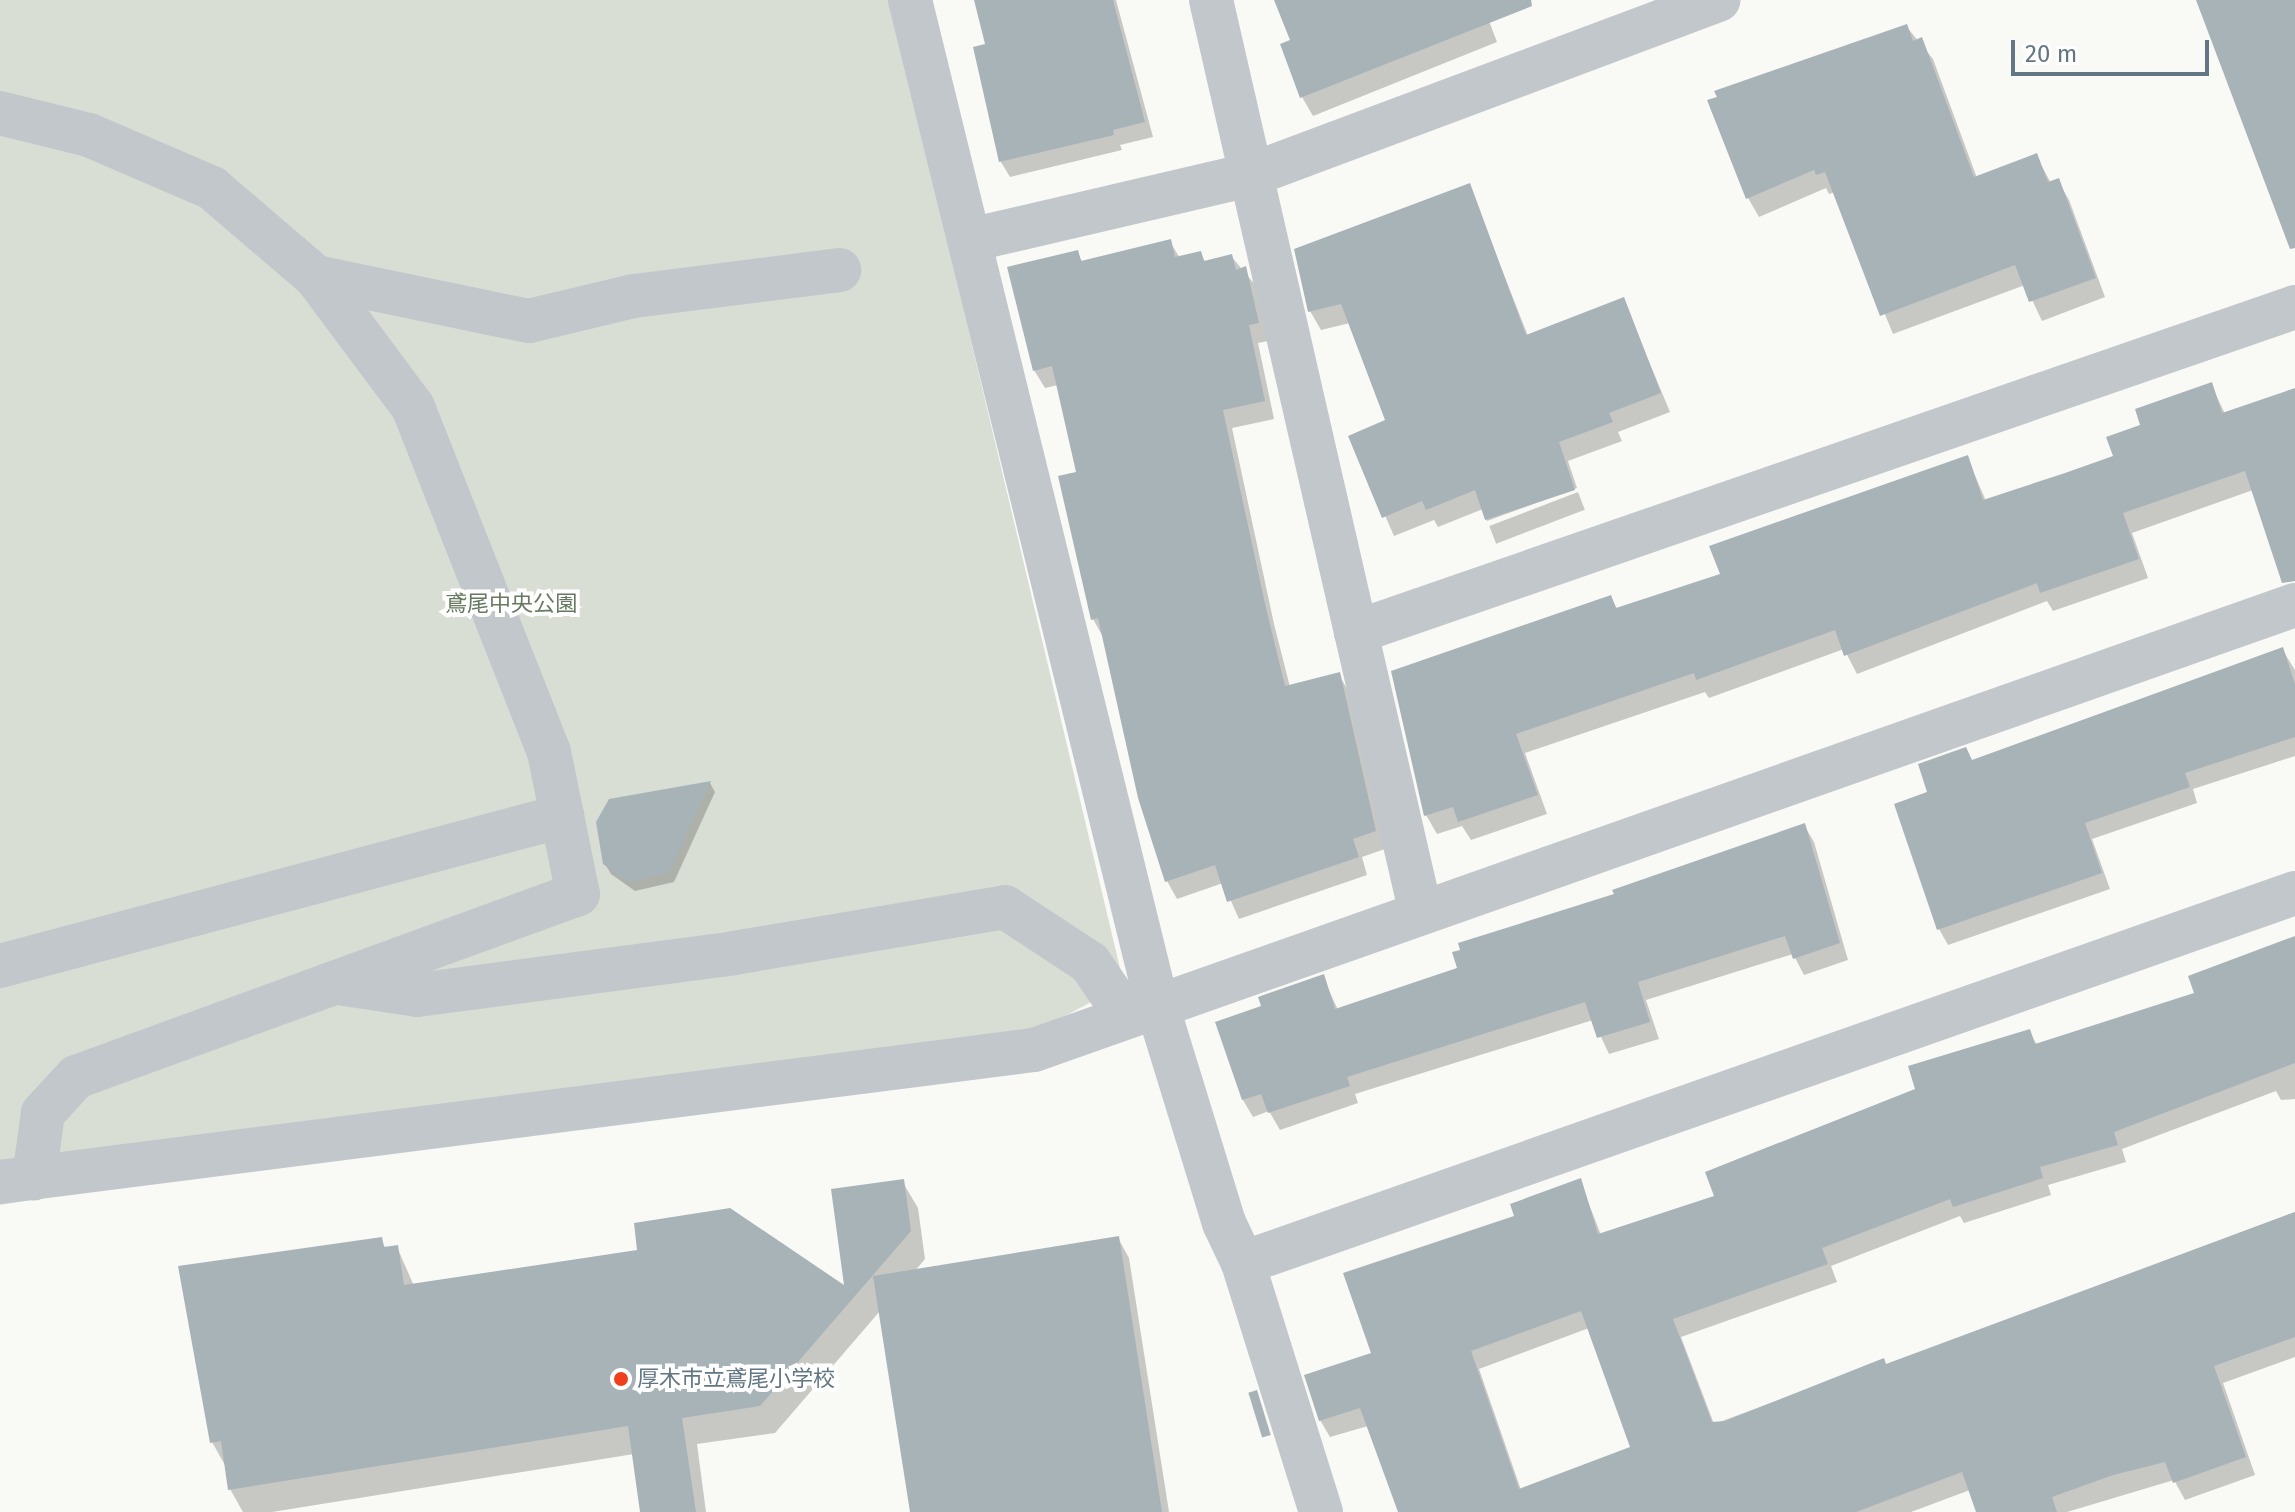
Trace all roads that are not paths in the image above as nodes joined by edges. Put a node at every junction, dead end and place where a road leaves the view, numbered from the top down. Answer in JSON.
{"nodes":[{"id":1,"x":910,"y":0,"type":"edge"},
{"id":2,"x":1211,"y":0,"type":"edge"},
{"id":3,"x":1719,"y":0,"type":"edge"},
{"id":4,"x":0,"y":113,"type":"edge"},
{"id":5,"x":1253,"y":174,"type":"junction"},
{"id":6,"x":970,"y":240,"type":"junction"},
{"id":7,"x":839,"y":270,"type":"dead end"},
{"id":8,"x":316,"y":277,"type":"junction"},
{"id":9,"x":2295,"y":307,"type":"edge"},
{"id":10,"x":2295,"y":605,"type":"edge"},
{"id":11,"x":1356,"y":632,"type":"junction"},
{"id":12,"x":562,"y":816,"type":"junction"},
{"id":13,"x":2295,"y":893,"type":"edge"},
{"id":14,"x":1421,"y":913,"type":"junction"},
{"id":15,"x":0,"y":966,"type":"edge"},
{"id":16,"x":342,"y":984,"type":"junction"},
{"id":17,"x":1142,"y":1011,"type":"junction"},
{"id":18,"x":17,"y":1180,"type":"edge"},
{"id":19,"x":1243,"y":1263,"type":"junction"},
{"id":20,"x":1321,"y":1512,"type":"edge"}],
"edges":[{"from":1,"to":6,"type":"street"},
{"from":2,"to":5,"type":"street"},
{"from":3,"to":5,"type":"street"},
{"from":4,"to":8,"type":"street"},
{"from":5,"to":6,"type":"street"},
{"from":5,"to":11,"type":"street"},
{"from":6,"to":17,"type":"street"},
{"from":7,"to":8,"type":"street"},
{"from":8,"to":12,"type":"street"},
{"from":9,"to":11,"type":"street"},
{"from":10,"to":14,"type":"street"},
{"from":11,"to":14,"type":"street"},
{"from":12,"to":15,"type":"street"},
{"from":12,"to":16,"type":"street"},
{"from":13,"to":19,"type":"street"},
{"from":14,"to":17,"type":"street"},
{"from":16,"to":17,"type":"street"},
{"from":16,"to":18,"type":"street"},
{"from":17,"to":18,"type":"street"},
{"from":17,"to":19,"type":"street"},
{"from":19,"to":20,"type":"street"}]}
